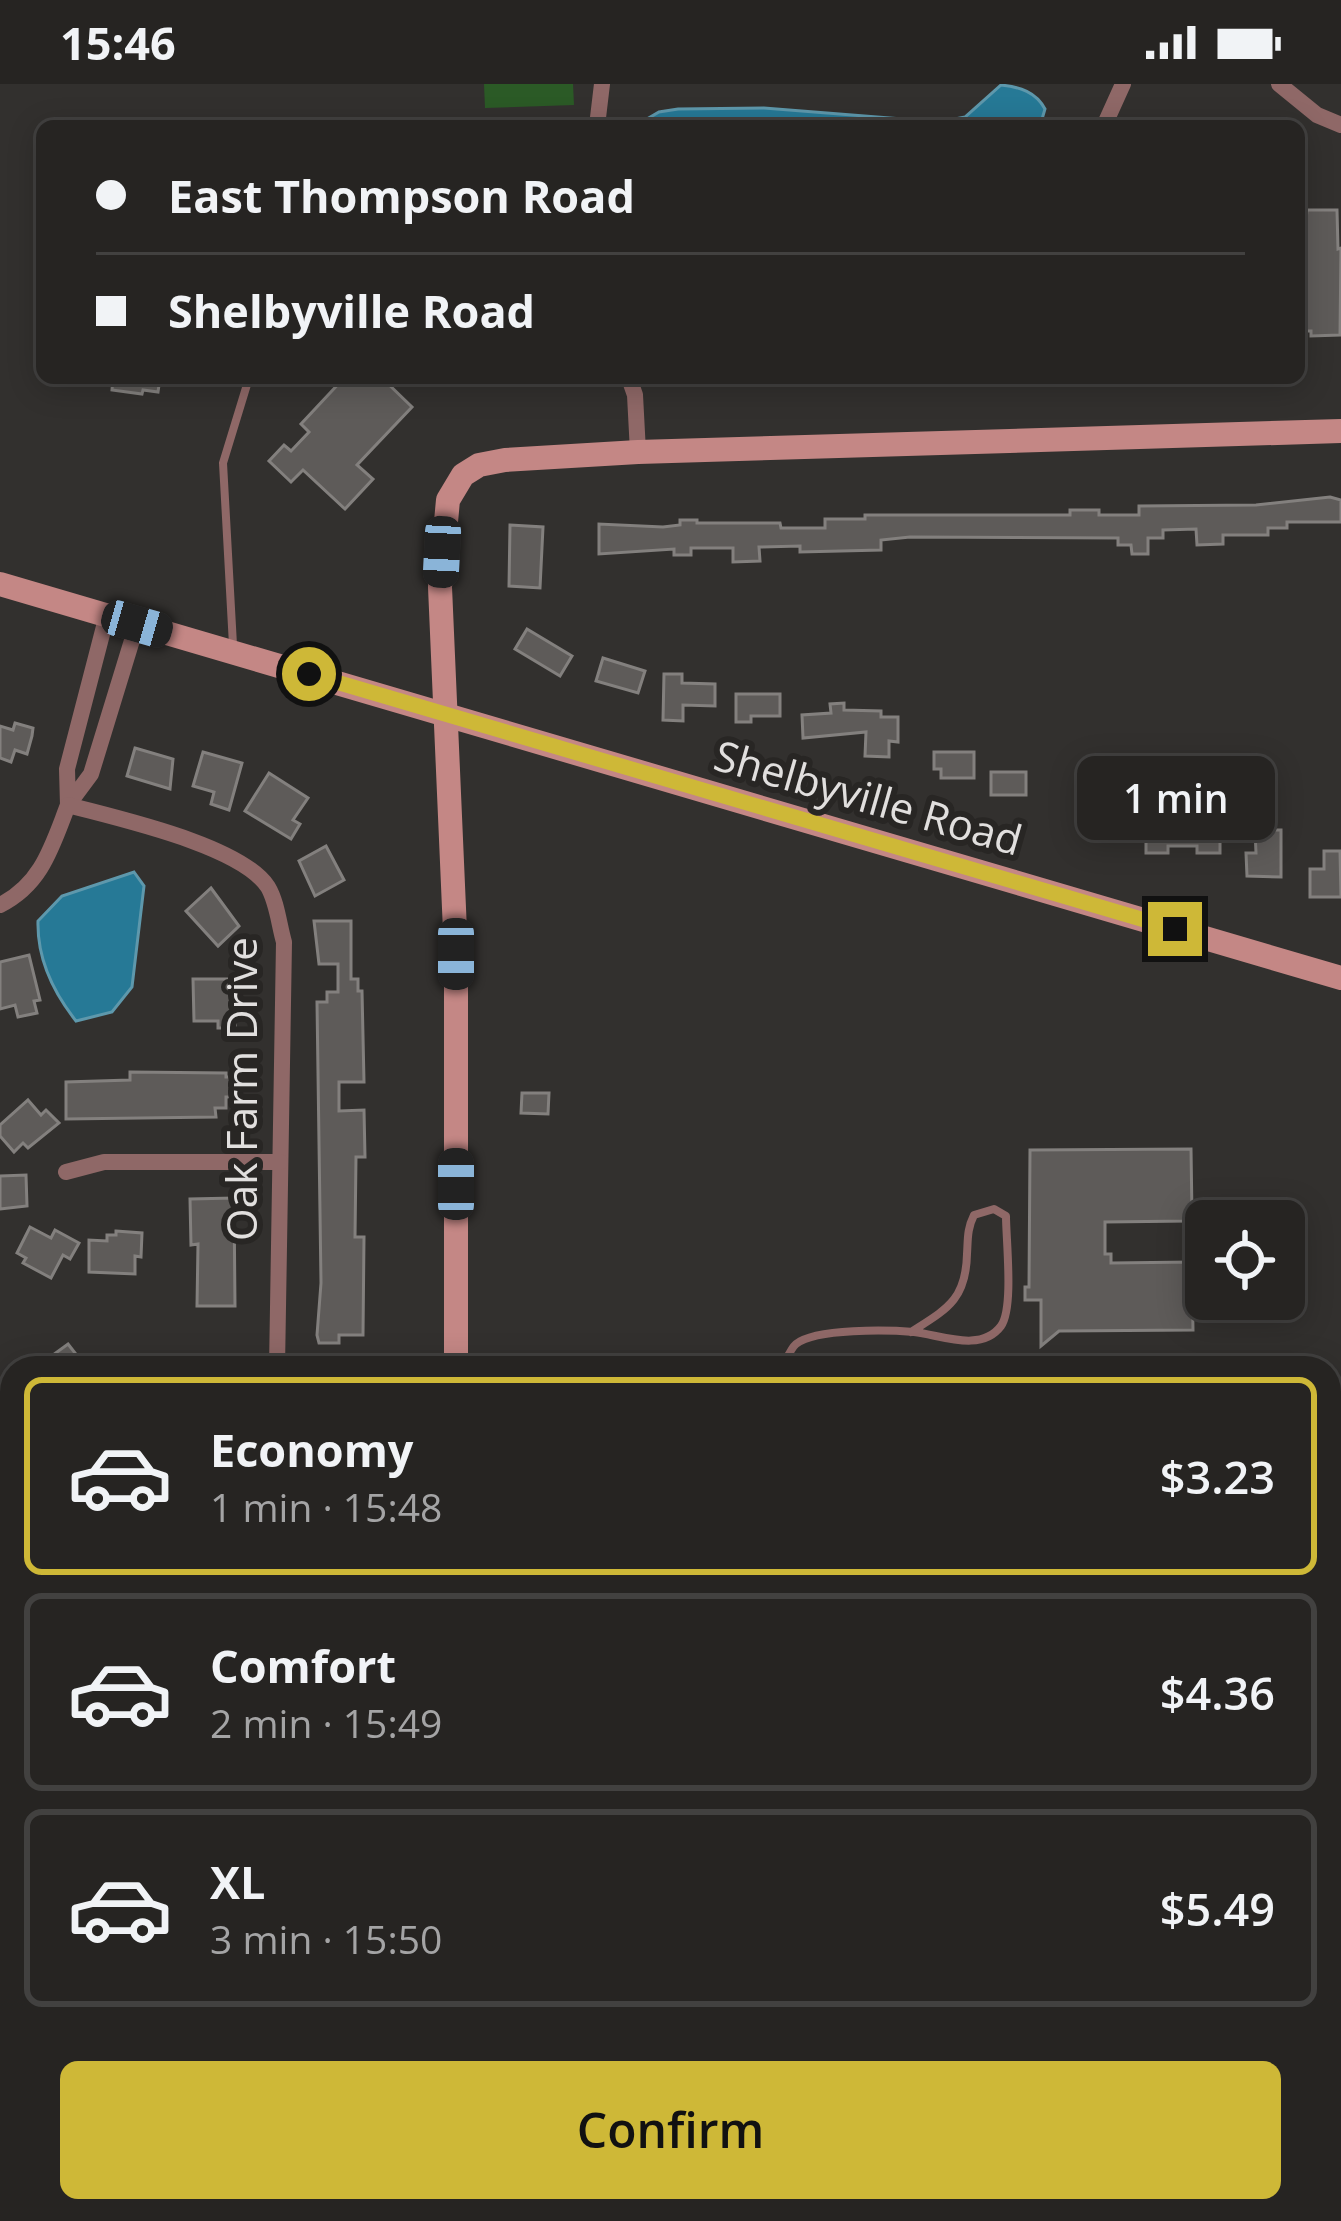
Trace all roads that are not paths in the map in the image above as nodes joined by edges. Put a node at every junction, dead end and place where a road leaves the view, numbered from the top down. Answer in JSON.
{"nodes":[{"id":1,"x":602,"y":84,"type":"edge"},
{"id":2,"x":1123,"y":84,"type":"edge"},
{"id":3,"x":1279,"y":84,"type":"edge"},
{"id":4,"x":598,"y":120,"type":"edge"},
{"id":5,"x":1107,"y":120,"type":"edge"},
{"id":6,"x":1341,"y":125,"type":"edge"},
{"id":7,"x":247,"y":384,"type":"edge"},
{"id":8,"x":631,"y":384,"type":"edge"},
{"id":9,"x":1341,"y":431,"type":"edge"},
{"id":10,"x":638,"y":452,"type":"junction"},
{"id":11,"x":0,"y":584,"type":"edge"},
{"id":12,"x":107,"y":615,"type":"junction"},
{"id":13,"x":137,"y":624,"type":"junction"},
{"id":14,"x":233,"y":652,"type":"junction"},
{"id":15,"x":443,"y":714,"type":"junction"},
{"id":16,"x":68,"y":805,"type":"junction"},
{"id":17,"x":0,"y":905,"type":"edge"},
{"id":18,"x":1341,"y":978,"type":"edge"},
{"id":19,"x":280,"y":1162,"type":"junction"},
{"id":20,"x":66,"y":1172,"type":"dead end"},
{"id":21,"x":911,"y":1332,"type":"junction"},
{"id":22,"x":277,"y":1356,"type":"edge"},
{"id":23,"x":456,"y":1356,"type":"edge"},
{"id":24,"x":788,"y":1356,"type":"edge"}],
"edges":[{"from":1,"to":4,"type":"street"},
{"from":2,"to":5,"type":"street"},
{"from":3,"to":6,"type":"street"},
{"from":7,"to":14,"type":"lane"},
{"from":8,"to":10,"type":"street"},
{"from":9,"to":10,"type":"main road"},
{"from":10,"to":15,"type":"main road"},
{"from":11,"to":12,"type":"main road","name":"Shelbyville Road"},
{"from":12,"to":13,"type":"main road","name":"Shelbyville Road"},
{"from":12,"to":16,"type":"street"},
{"from":13,"to":14,"type":"main road","name":"Shelbyville Road"},
{"from":13,"to":16,"type":"street"},
{"from":14,"to":15,"type":"main road","name":"Shelbyville Road"},
{"from":15,"to":18,"type":"main road","name":"Shelbyville Road"},
{"from":15,"to":23,"type":"main road"},
{"from":16,"to":17,"type":"street"},
{"from":16,"to":19,"type":"street","name":"Oak Farm Drive"},
{"from":19,"to":20,"type":"street"},
{"from":19,"to":22,"type":"street","name":"Oak Farm Drive"},
{"from":21,"to":21,"type":"lane"},
{"from":21,"to":24,"type":"lane"}]}
